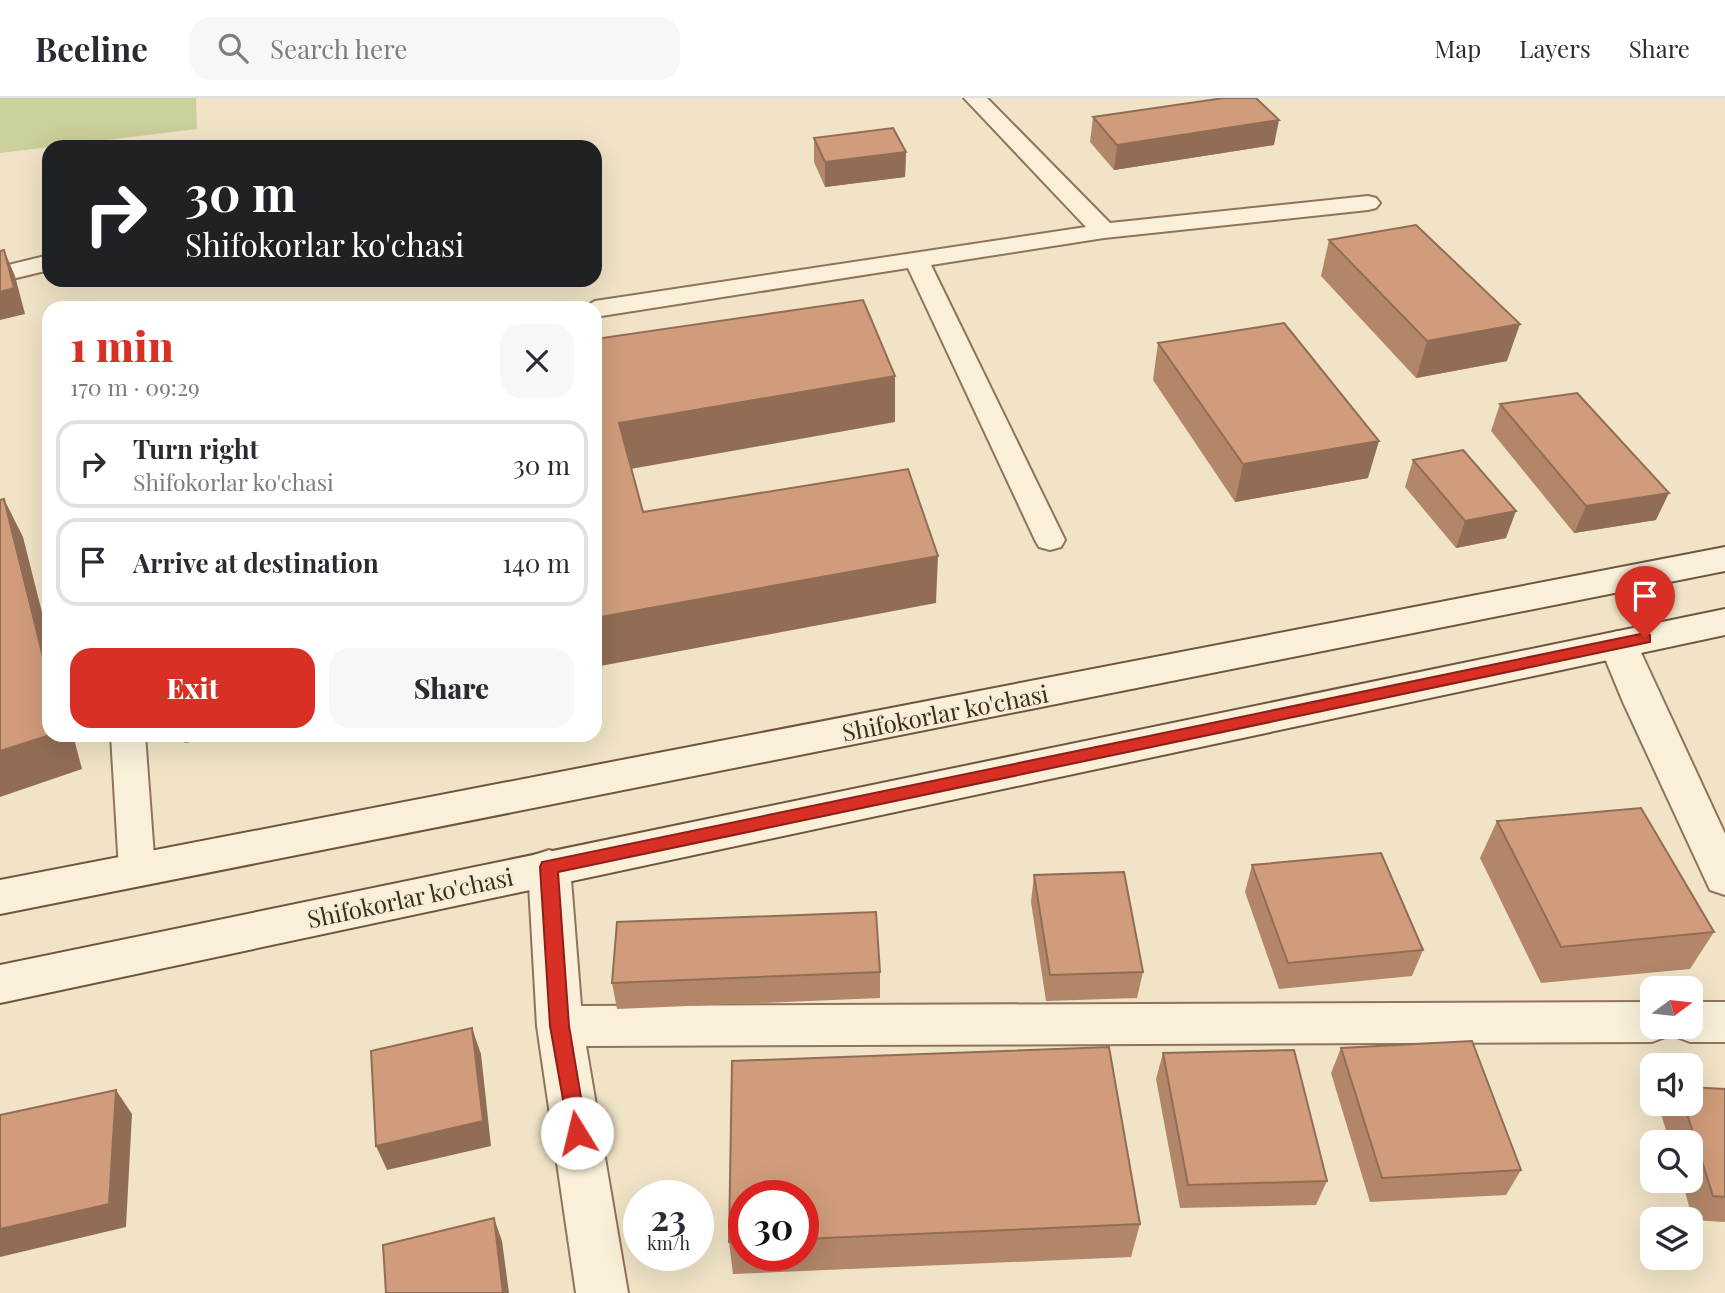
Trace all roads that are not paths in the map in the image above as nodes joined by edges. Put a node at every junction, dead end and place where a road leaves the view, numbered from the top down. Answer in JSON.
{"nodes":[{"id":1,"x":975,"y":98,"type":"edge"},
{"id":2,"x":1368,"y":203,"type":"dead end"},
{"id":3,"x":1104,"y":230,"type":"junction"},
{"id":4,"x":916,"y":260,"type":"junction"},
{"id":5,"x":42,"y":264,"type":"edge"},
{"id":6,"x":0,"y":275,"type":"edge"},
{"id":7,"x":602,"y":308,"type":"edge"},
{"id":8,"x":1050,"y":540,"type":"dead end"},
{"id":9,"x":1725,"y":559,"type":"edge"},
{"id":10,"x":1725,"y":622,"type":"edge"},
{"id":11,"x":1618,"y":644,"type":"junction"},
{"id":12,"x":128,"y":742,"type":"edge"},
{"id":13,"x":549,"y":867,"type":"junction"},
{"id":14,"x":137,"y":870,"type":"junction"},
{"id":15,"x":1725,"y":878,"type":"edge"},
{"id":16,"x":0,"y":897,"type":"edge"},
{"id":17,"x":0,"y":984,"type":"edge"},
{"id":18,"x":1640,"y":1022,"type":"edge"},
{"id":19,"x":1703,"y":1022,"type":"edge"},
{"id":20,"x":1725,"y":1022,"type":"edge"},
{"id":21,"x":560,"y":1026,"type":"junction"},
{"id":22,"x":602,"y":1293,"type":"edge"}],
"edges":[{"from":1,"to":3,"type":"lane"},
{"from":2,"to":3,"type":"lane"},
{"from":3,"to":4,"type":"lane"},
{"from":4,"to":7,"type":"lane"},
{"from":4,"to":8,"type":"lane"},
{"from":5,"to":6,"type":"lane"},
{"from":9,"to":14,"type":"main road","name":"Shifokorlar ko'chasi"},
{"from":10,"to":11,"type":"main road","name":"Shifokorlar ko'chasi"},
{"from":11,"to":13,"type":"main road","name":"Shifokorlar ko'chasi"},
{"from":11,"to":15,"type":"main road"},
{"from":12,"to":14,"type":"lane"},
{"from":13,"to":17,"type":"main road","name":"Shifokorlar ko'chasi"},
{"from":13,"to":21,"type":"main road"},
{"from":14,"to":16,"type":"main road","name":"Shifokorlar ko'chasi"},
{"from":18,"to":21,"type":"main road"},
{"from":19,"to":20,"type":"main road"},
{"from":21,"to":22,"type":"main road"}]}
